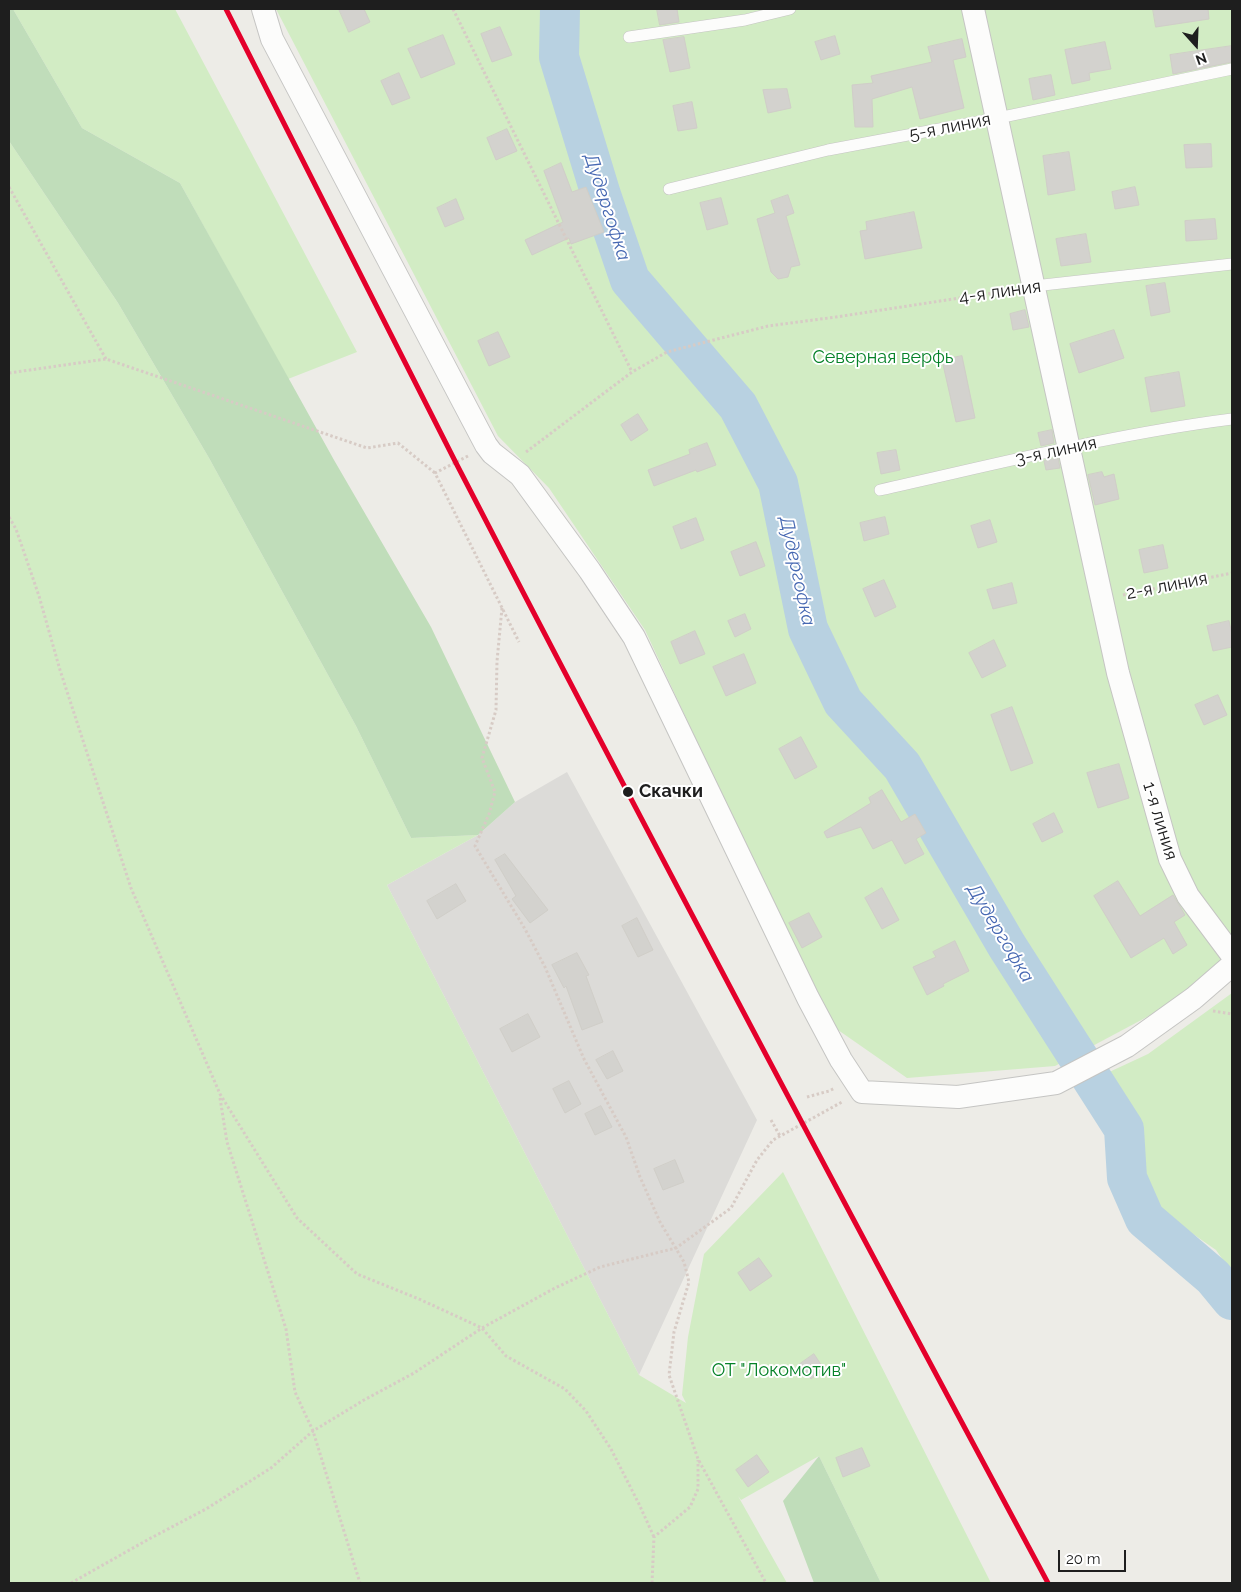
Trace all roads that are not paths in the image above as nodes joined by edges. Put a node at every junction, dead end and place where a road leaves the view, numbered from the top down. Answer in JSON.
{"nodes":[{"id":1,"x":263,"y":9,"type":"edge"},
{"id":2,"x":790,"y":9,"type":"edge"},
{"id":3,"x":973,"y":9,"type":"edge"},
{"id":4,"x":629,"y":37,"type":"dead end"},
{"id":5,"x":1232,"y":69,"type":"edge"},
{"id":6,"x":998,"y":118,"type":"junction"},
{"id":7,"x":669,"y":189,"type":"dead end"},
{"id":8,"x":1232,"y":264,"type":"edge"},
{"id":9,"x":1034,"y":286,"type":"junction"},
{"id":10,"x":1232,"y":419,"type":"edge"},
{"id":11,"x":1069,"y":448,"type":"junction"},
{"id":12,"x":880,"y":490,"type":"dead end"},
{"id":13,"x":1232,"y":955,"type":"edge"},
{"id":14,"x":1232,"y":965,"type":"edge"}],
"edges":[{"from":1,"to":14,"type":"street"},
{"from":2,"to":4,"type":"lane"},
{"from":3,"to":6,"type":"street","name":"1-я линия"},
{"from":5,"to":6,"type":"lane","name":"5-я линия"},
{"from":6,"to":7,"type":"lane","name":"5-я линия"},
{"from":6,"to":9,"type":"street","name":"1-я линия"},
{"from":8,"to":9,"type":"lane","name":"4-я линия"},
{"from":9,"to":11,"type":"street","name":"1-я линия"},
{"from":10,"to":11,"type":"lane","name":"3-я линия"},
{"from":11,"to":12,"type":"lane","name":"3-я линия"},
{"from":11,"to":13,"type":"street","name":"1-я линия"}]}
